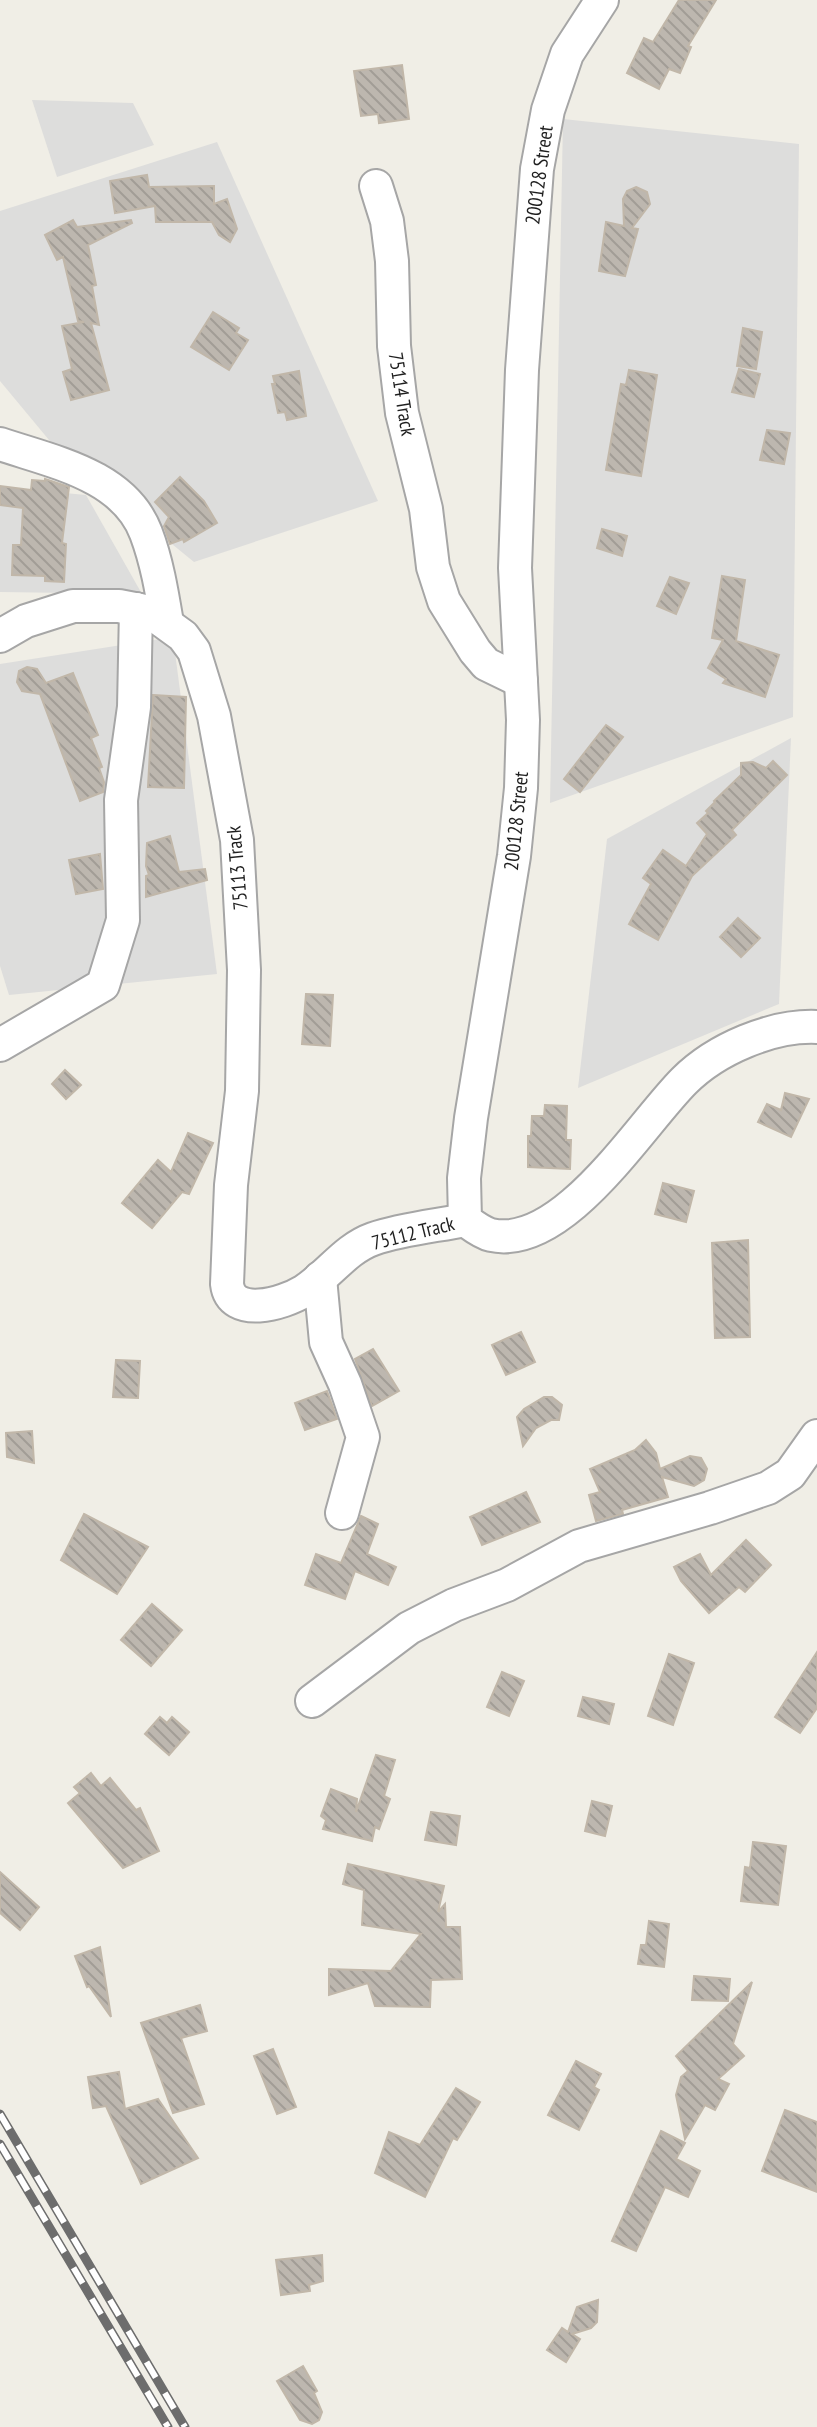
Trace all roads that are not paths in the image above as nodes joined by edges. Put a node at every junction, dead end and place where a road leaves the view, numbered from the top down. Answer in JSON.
{"nodes":[{"id":1,"x":602,"y":0,"type":"edge"},
{"id":2,"x":376,"y":186,"type":"dead end"},
{"id":3,"x":0,"y":444,"type":"edge"},
{"id":4,"x":136,"y":609,"type":"junction"},
{"id":5,"x":167,"y":623,"type":"junction"},
{"id":6,"x":0,"y":636,"type":"edge"},
{"id":7,"x":521,"y":681,"type":"junction"},
{"id":8,"x":817,"y":1027,"type":"edge"},
{"id":9,"x":0,"y":1045,"type":"edge"},
{"id":10,"x":465,"y":1220,"type":"junction"},
{"id":11,"x":320,"y":1278,"type":"junction"},
{"id":12,"x":235,"y":1303,"type":"joint"},
{"id":13,"x":817,"y":1436,"type":"edge"},
{"id":14,"x":342,"y":1513,"type":"dead end"},
{"id":15,"x":312,"y":1701,"type":"dead end"}],
"edges":[{"from":1,"to":7,"type":"street","name":"200128 Street"},
{"from":2,"to":7,"type":"street","name":"75114 Track"},
{"from":3,"to":5,"type":"street"},
{"from":4,"to":5,"type":"street","name":"75113 Track"},
{"from":4,"to":6,"type":"street","name":"75113 Track"},
{"from":4,"to":9,"type":"street"},
{"from":5,"to":12,"type":"street","name":"75113 Track"},
{"from":7,"to":10,"type":"street","name":"200128 Street"},
{"from":8,"to":10,"type":"street"},
{"from":10,"to":11,"type":"street","name":"75112 Track"},
{"from":11,"to":12,"type":"street","name":"75112 Track"},
{"from":11,"to":14,"type":"street"},
{"from":13,"to":15,"type":"street"}]}
